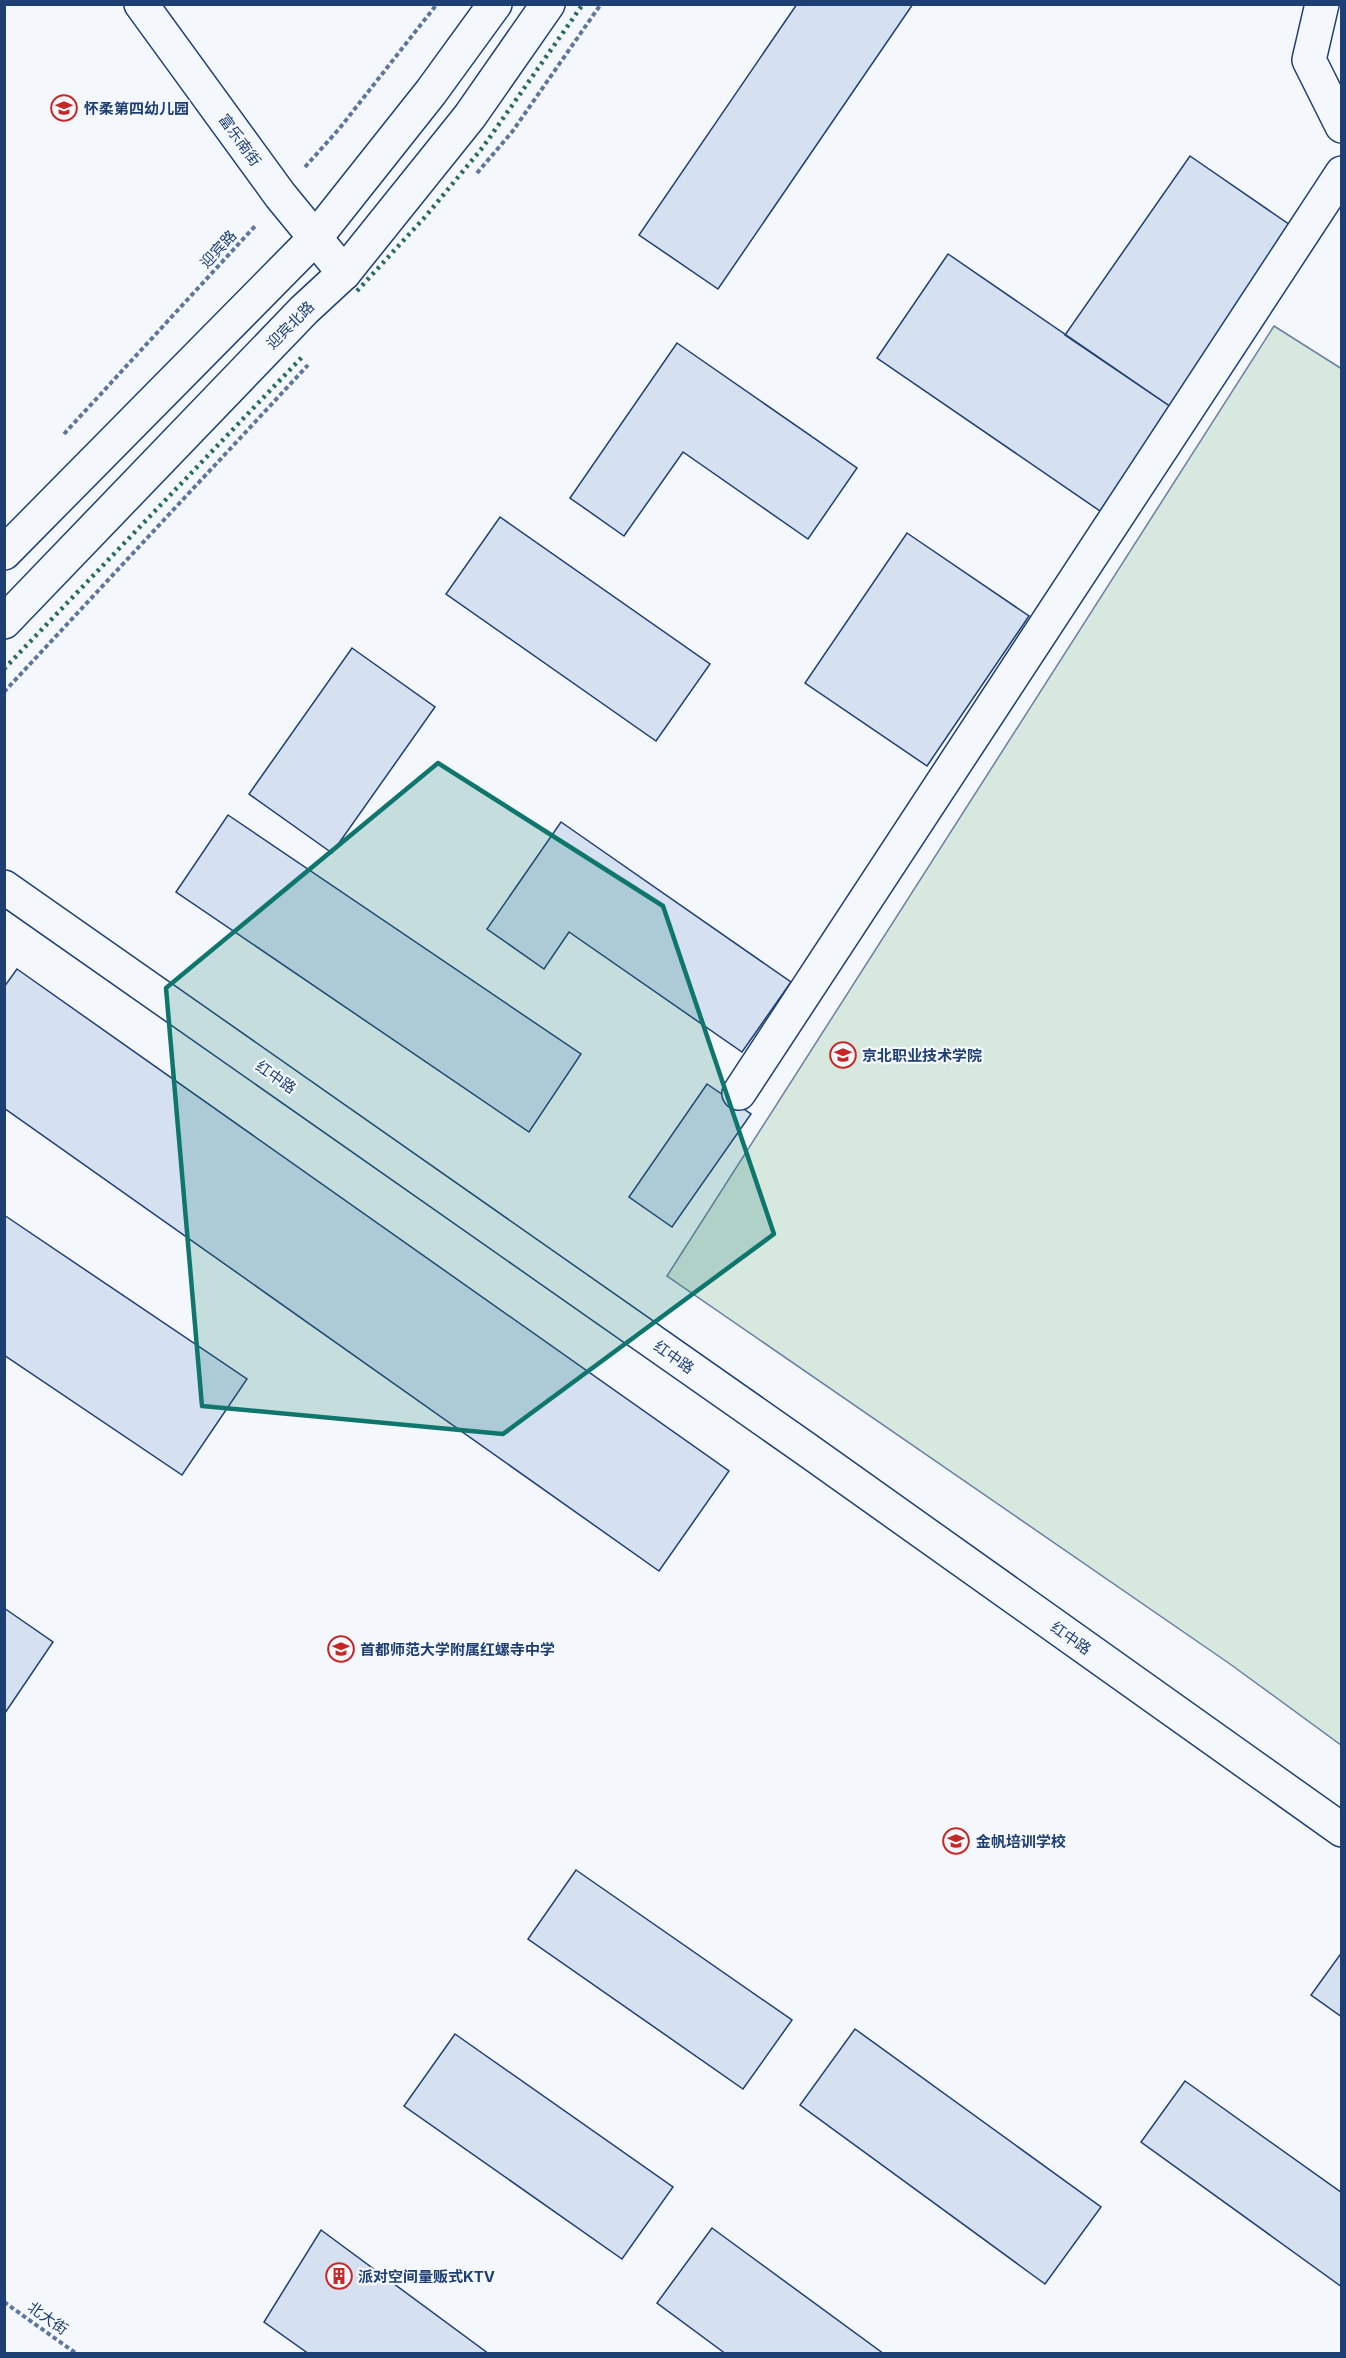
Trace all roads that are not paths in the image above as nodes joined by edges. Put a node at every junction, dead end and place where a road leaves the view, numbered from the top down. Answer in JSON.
{"nodes":[{"id":1,"x":141,"y":4,"type":"edge"},
{"id":2,"x":495,"y":4,"type":"edge"},
{"id":3,"x":548,"y":4,"type":"edge"},
{"id":4,"x":1322,"y":4,"type":"edge"},
{"id":5,"x":1341,"y":126,"type":"edge"},
{"id":6,"x":1341,"y":172,"type":"edge"},
{"id":7,"x":316,"y":237,"type":"junction"},
{"id":8,"x":344,"y":273,"type":"junction"},
{"id":9,"x":4,"y":553,"type":"edge"},
{"id":10,"x":4,"y":622,"type":"edge"},
{"id":11,"x":4,"y":886,"type":"edge"},
{"id":12,"x":739,"y":1093,"type":"dead end"},
{"id":13,"x":1341,"y":1830,"type":"edge"}],
"edges":[{"from":1,"to":7,"type":"street","name":"富乐南街"},
{"from":2,"to":7,"type":"street"},
{"from":3,"to":8,"type":"street","name":"迎宾北路"},
{"from":4,"to":5,"type":"street"},
{"from":6,"to":12,"type":"street"},
{"from":7,"to":8,"type":"street","name":"富乐南街"},
{"from":7,"to":9,"type":"street"},
{"from":8,"to":10,"type":"street","name":"迎宾北路"},
{"from":11,"to":13,"type":"street","name":"红中路"}]}
